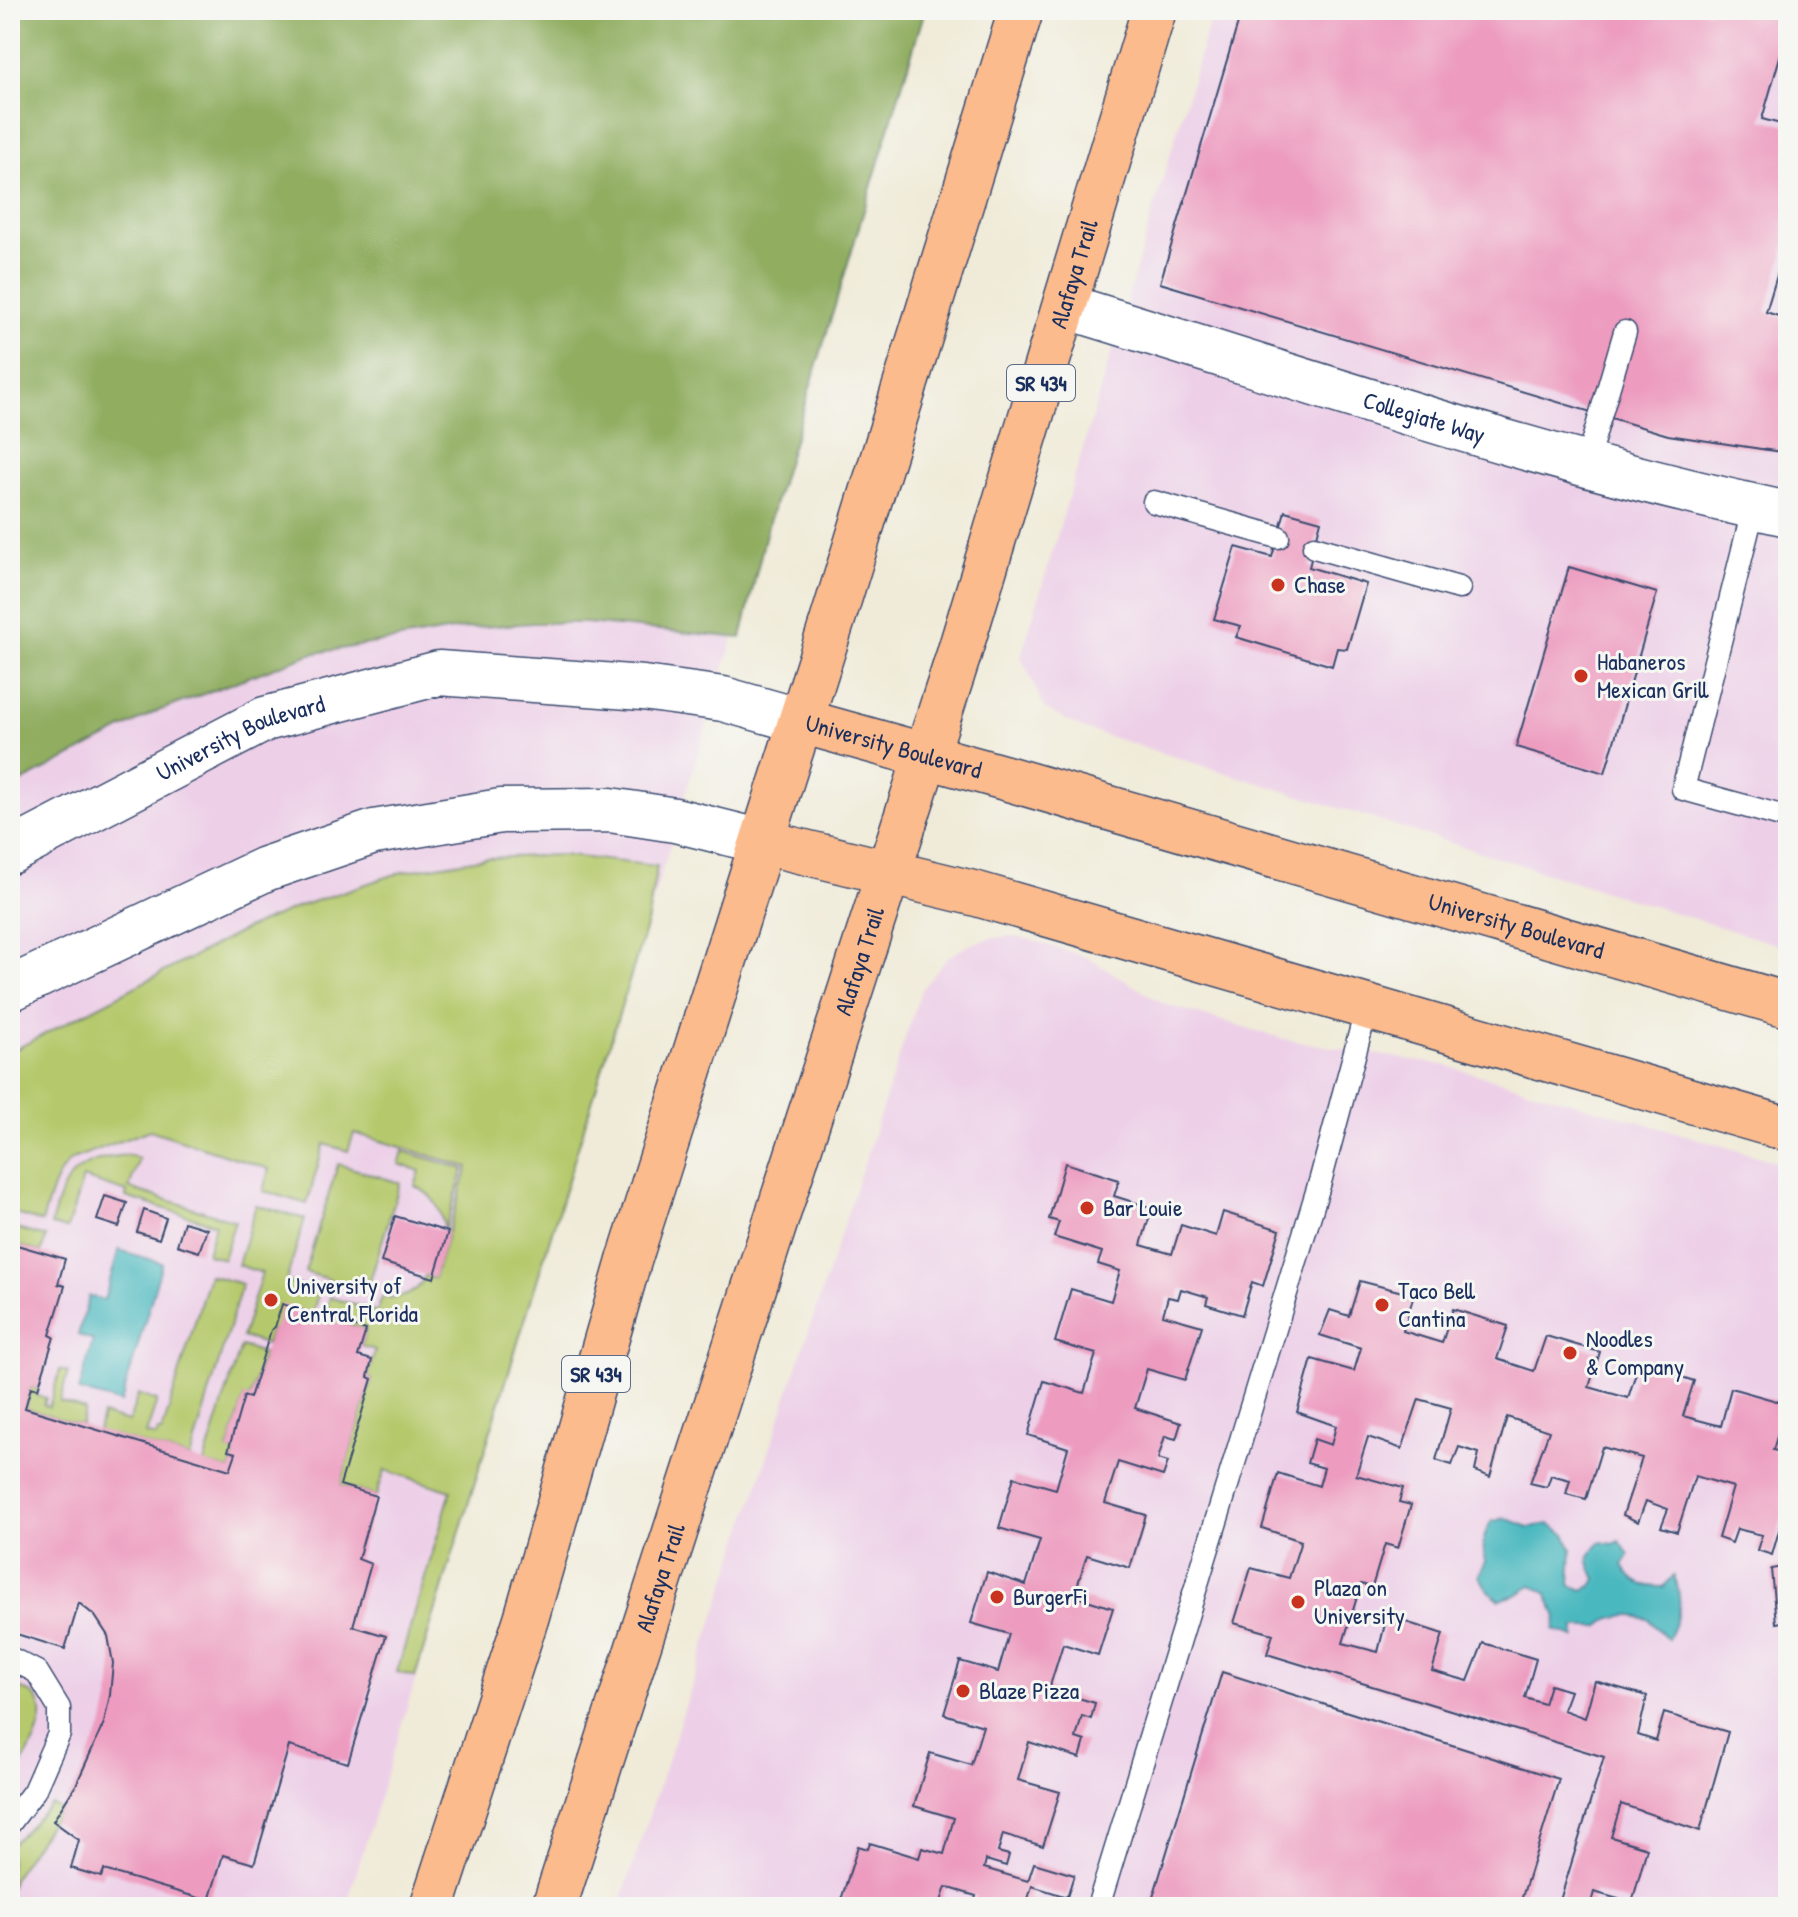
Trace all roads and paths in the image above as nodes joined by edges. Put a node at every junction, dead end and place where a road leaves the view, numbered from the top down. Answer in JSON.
{"nodes":[{"id":1,"x":1021,"y":10,"type":"edge"},
{"id":2,"x":1154,"y":10,"type":"edge"},
{"id":3,"x":1065,"y":306,"type":"junction"},
{"id":4,"x":1625,"y":332,"type":"dead end"},
{"id":5,"x":1586,"y":464,"type":"junction"},
{"id":6,"x":1154,"y":502,"type":"dead end"},
{"id":7,"x":1771,"y":510,"type":"edge"},
{"id":8,"x":1278,"y":537,"type":"dead end"},
{"id":9,"x":1314,"y":547,"type":"dead end"},
{"id":10,"x":1459,"y":588,"type":"dead end"},
{"id":11,"x":801,"y":721,"type":"junction"},
{"id":12,"x":926,"y":755,"type":"junction"},
{"id":13,"x":1788,"y":818,"type":"edge"},
{"id":14,"x":763,"y":842,"type":"junction"},
{"id":15,"x":10,"y":852,"type":"edge"},
{"id":16,"x":888,"y":872,"type":"junction"},
{"id":17,"x":10,"y":989,"type":"edge"},
{"id":18,"x":1788,"y":1005,"type":"edge"},
{"id":19,"x":1367,"y":1007,"type":"junction"},
{"id":20,"x":1788,"y":1129,"type":"edge"},
{"id":21,"x":10,"y":1658,"type":"edge"},
{"id":22,"x":10,"y":1823,"type":"edge"},
{"id":23,"x":432,"y":1907,"type":"edge"},
{"id":24,"x":554,"y":1907,"type":"edge"},
{"id":25,"x":1098,"y":1907,"type":"edge"}],
"edges":[{"from":1,"to":11,"type":"main road","number":"SR 434"},
{"from":2,"to":3,"type":"main road","name":"Alafaya Trail","number":"SR 434"},
{"from":3,"to":5,"type":"street","name":"Collegiate Way"},
{"from":3,"to":12,"type":"main road","name":"Alafaya Trail","number":"SR 434"},
{"from":4,"to":5,"type":"lane"},
{"from":5,"to":7,"type":"street","name":"Collegiate Way"},
{"from":6,"to":8,"type":"lane"},
{"from":7,"to":13,"type":"lane"},
{"from":9,"to":10,"type":"lane"},
{"from":11,"to":12,"type":"main road","name":"University Boulevard"},
{"from":11,"to":14,"type":"main road","number":"SR 434"},
{"from":11,"to":15,"type":"street","name":"University Boulevard"},
{"from":12,"to":16,"type":"main road","name":"Alafaya Trail","number":"SR 434"},
{"from":12,"to":18,"type":"main road","name":"University Boulevard"},
{"from":14,"to":16,"type":"main road"},
{"from":14,"to":17,"type":"street"},
{"from":14,"to":23,"type":"main road","number":"SR 434"},
{"from":16,"to":19,"type":"main road"},
{"from":16,"to":24,"type":"main road","name":"Alafaya Trail","number":"SR 434"},
{"from":19,"to":20,"type":"main road"},
{"from":19,"to":25,"type":"lane"},
{"from":21,"to":22,"type":"lane"}]}
